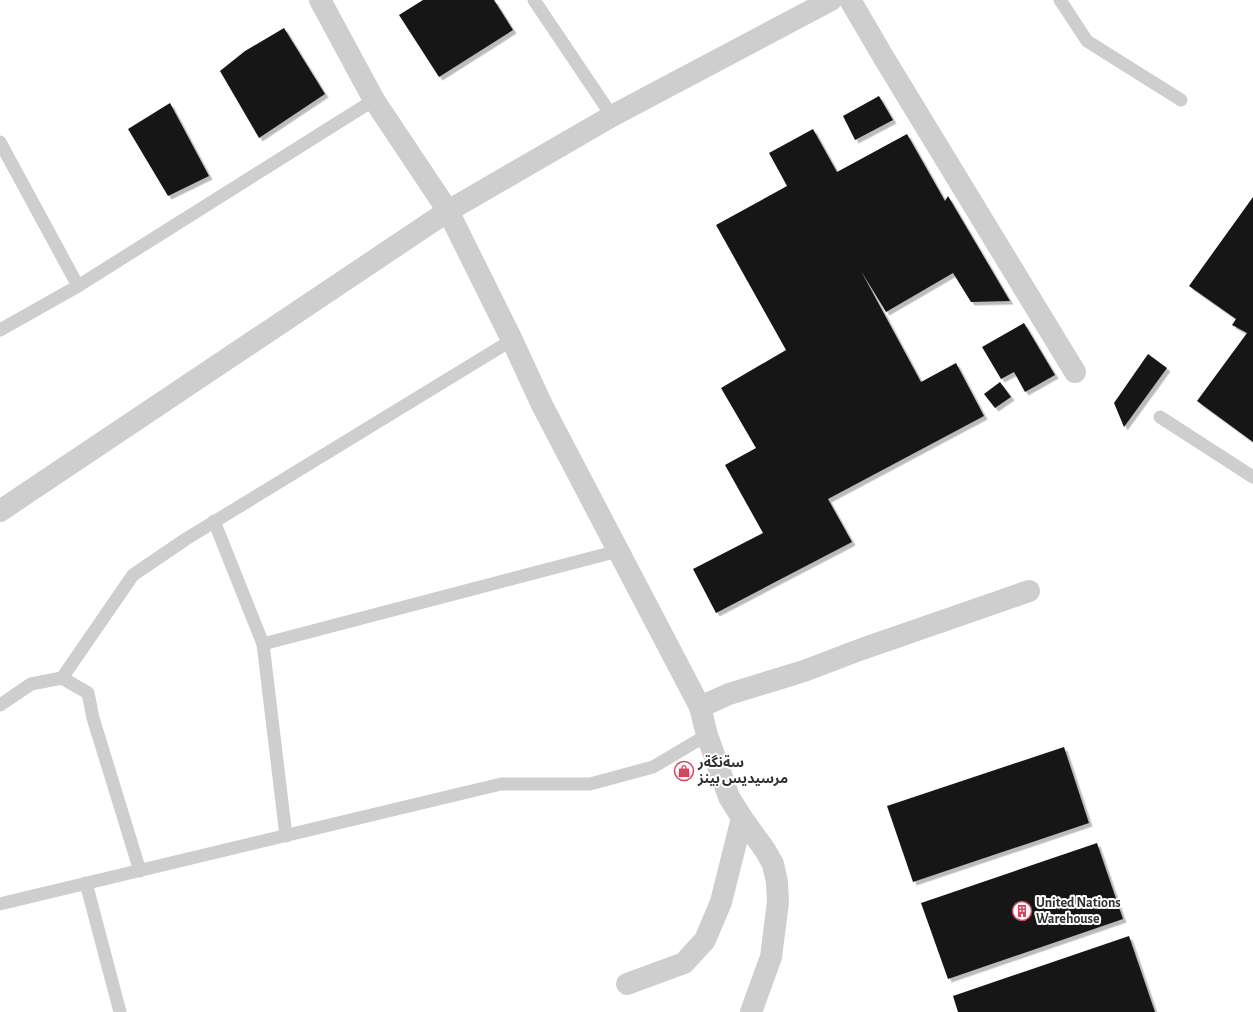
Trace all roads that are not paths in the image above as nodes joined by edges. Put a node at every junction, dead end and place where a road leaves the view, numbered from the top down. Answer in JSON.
{"nodes":[{"id":1,"x":320,"y":0,"type":"edge"},
{"id":2,"x":534,"y":0,"type":"edge"},
{"id":3,"x":830,"y":0,"type":"edge"},
{"id":4,"x":850,"y":0,"type":"edge"},
{"id":5,"x":1060,"y":0,"type":"edge"},
{"id":6,"x":374,"y":100,"type":"junction"},
{"id":7,"x":1181,"y":100,"type":"dead end"},
{"id":8,"x":612,"y":116,"type":"junction"},
{"id":9,"x":0,"y":142,"type":"edge"},
{"id":10,"x":448,"y":211,"type":"junction"},
{"id":11,"x":78,"y":286,"type":"junction"},
{"id":12,"x":0,"y":330,"type":"edge"},
{"id":13,"x":512,"y":340,"type":"junction"},
{"id":14,"x":1076,"y":372,"type":"dead end"},
{"id":15,"x":1160,"y":417,"type":"dead end"},
{"id":16,"x":1253,"y":477,"type":"edge"},
{"id":17,"x":0,"y":511,"type":"edge"},
{"id":18,"x":214,"y":521,"type":"junction"},
{"id":19,"x":618,"y":551,"type":"junction"},
{"id":20,"x":1029,"y":591,"type":"dead end"},
{"id":21,"x":263,"y":644,"type":"junction"},
{"id":22,"x":62,"y":678,"type":"junction"},
{"id":23,"x":0,"y":705,"type":"edge"},
{"id":24,"x":700,"y":706,"type":"junction"},
{"id":25,"x":707,"y":735,"type":"junction"},
{"id":26,"x":742,"y":818,"type":"junction"},
{"id":27,"x":286,"y":836,"type":"junction"},
{"id":28,"x":140,"y":870,"type":"junction"},
{"id":29,"x":86,"y":884,"type":"junction"},
{"id":30,"x":0,"y":904,"type":"edge"},
{"id":31,"x":627,"y":984,"type":"dead end"},
{"id":32,"x":120,"y":1012,"type":"edge"},
{"id":33,"x":751,"y":1012,"type":"edge"}],
"edges":[{"from":1,"to":6,"type":"street"},
{"from":2,"to":8,"type":"lane"},
{"from":3,"to":8,"type":"street"},
{"from":4,"to":14,"type":"street"},
{"from":5,"to":7,"type":"lane"},
{"from":6,"to":10,"type":"street"},
{"from":6,"to":11,"type":"lane"},
{"from":8,"to":10,"type":"street"},
{"from":9,"to":11,"type":"lane"},
{"from":10,"to":13,"type":"street"},
{"from":10,"to":17,"type":"street"},
{"from":11,"to":12,"type":"lane"},
{"from":13,"to":18,"type":"lane"},
{"from":13,"to":19,"type":"street"},
{"from":15,"to":16,"type":"lane"},
{"from":18,"to":21,"type":"lane"},
{"from":18,"to":22,"type":"lane"},
{"from":19,"to":21,"type":"lane"},
{"from":19,"to":24,"type":"street"},
{"from":20,"to":24,"type":"street"},
{"from":21,"to":27,"type":"lane"},
{"from":22,"to":23,"type":"lane"},
{"from":22,"to":28,"type":"lane"},
{"from":24,"to":25,"type":"street"},
{"from":25,"to":26,"type":"street"},
{"from":25,"to":27,"type":"lane"},
{"from":26,"to":31,"type":"street"},
{"from":26,"to":33,"type":"street"},
{"from":27,"to":28,"type":"lane"},
{"from":28,"to":29,"type":"lane"},
{"from":29,"to":30,"type":"lane"},
{"from":29,"to":32,"type":"lane"}]}
